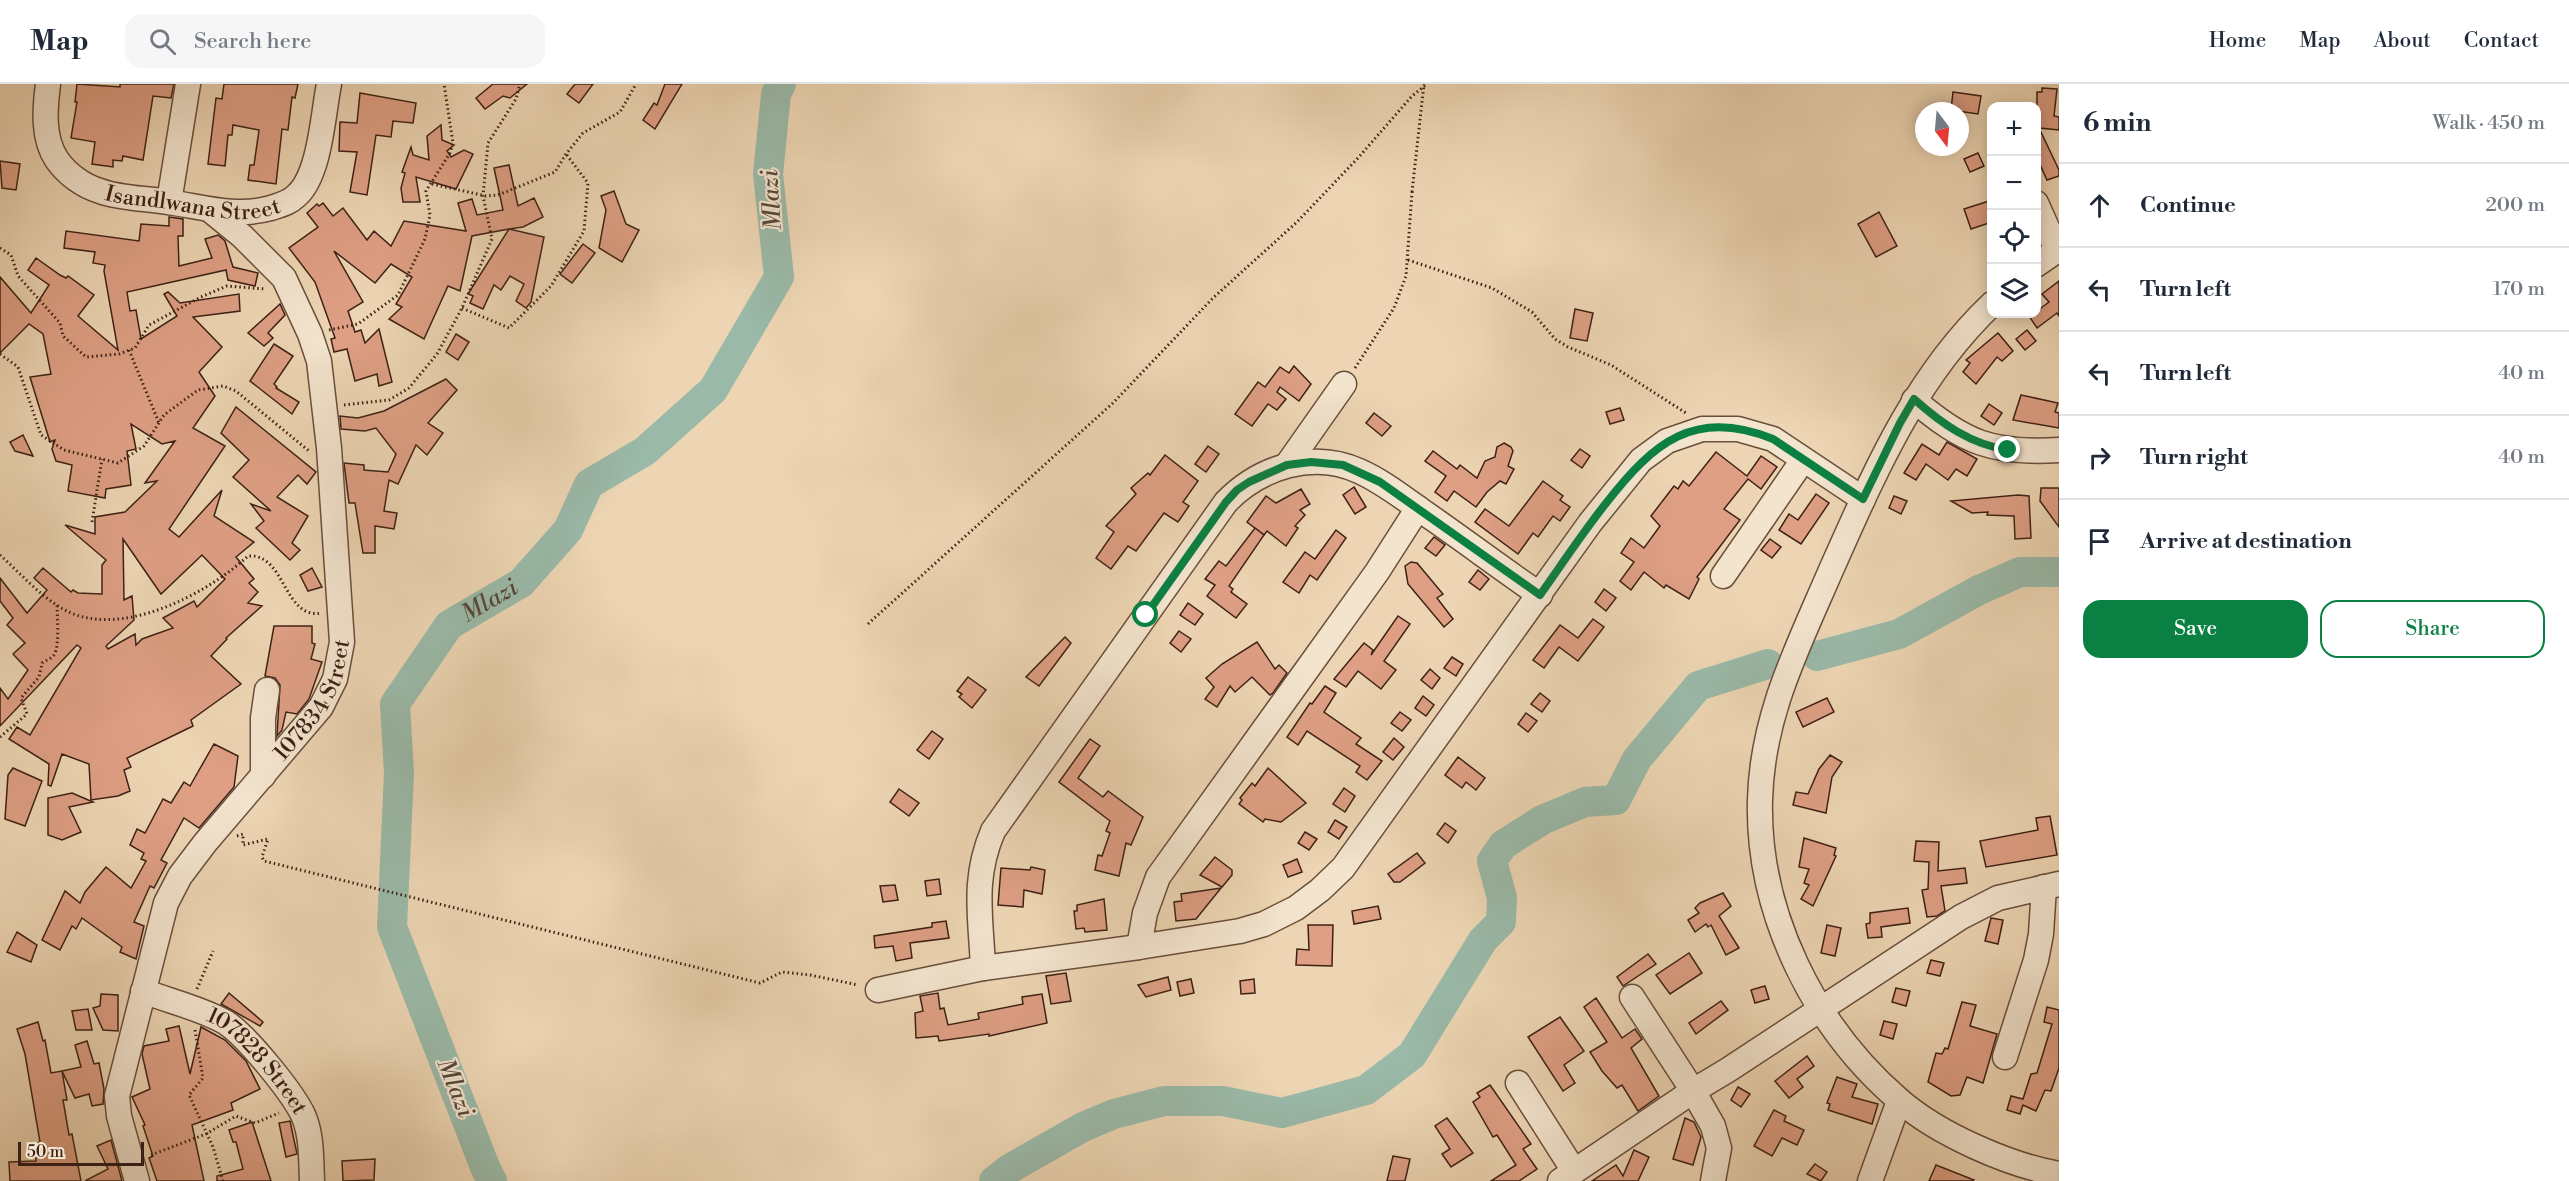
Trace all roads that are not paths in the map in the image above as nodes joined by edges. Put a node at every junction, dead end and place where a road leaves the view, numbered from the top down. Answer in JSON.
{"nodes":[{"id":1,"x":48,"y":84,"type":"edge"},
{"id":2,"x":188,"y":84,"type":"edge"},
{"id":3,"x":328,"y":84,"type":"edge"},
{"id":4,"x":169,"y":202,"type":"junction"},
{"id":5,"x":210,"y":210,"type":"junction"},
{"id":6,"x":2040,"y":210,"type":"edge"},
{"id":7,"x":2058,"y":250,"type":"edge"},
{"id":8,"x":2038,"y":264,"type":"edge"},
{"id":9,"x":1987,"y":309,"type":"edge"},
{"id":10,"x":1344,"y":384,"type":"road end"},
{"id":11,"x":1914,"y":399,"type":"junction"},
{"id":12,"x":2059,"y":450,"type":"edge"},
{"id":13,"x":1803,"y":460,"type":"junction"},
{"id":14,"x":1287,"y":465,"type":"junction"},
{"id":15,"x":1863,"y":499,"type":"junction"},
{"id":16,"x":1418,"y":508,"type":"junction"},
{"id":17,"x":1723,"y":576,"type":"dead end"},
{"id":18,"x":1540,"y":595,"type":"junction"},
{"id":19,"x":267,"y":690,"type":"dead end"},
{"id":20,"x":263,"y":776,"type":"junction"},
{"id":21,"x":2052,"y":886,"type":"edge"},
{"id":22,"x":1139,"y":948,"type":"junction"},
{"id":23,"x":983,"y":968,"type":"junction"},
{"id":24,"x":878,"y":990,"type":"road end"},
{"id":25,"x":143,"y":991,"type":"junction"},
{"id":26,"x":1632,"y":998,"type":"dead end"},
{"id":27,"x":1819,"y":1010,"type":"junction"},
{"id":28,"x":2005,"y":1057,"type":"dead end"},
{"id":29,"x":1518,"y":1083,"type":"dead end"},
{"id":30,"x":1693,"y":1091,"type":"junction"},
{"id":31,"x":1899,"y":1101,"type":"junction"},
{"id":32,"x":134,"y":1172,"type":"edge"},
{"id":33,"x":2059,"y":1174,"type":"edge"},
{"id":34,"x":2030,"y":1175,"type":"edge"},
{"id":35,"x":1567,"y":1176,"type":"edge"},
{"id":36,"x":312,"y":1181,"type":"edge"},
{"id":37,"x":1713,"y":1181,"type":"edge"},
{"id":38,"x":1870,"y":1181,"type":"edge"}],
"edges":[{"from":1,"to":4,"type":"street","name":"Isandlwana Street"},
{"from":2,"to":4,"type":"street"},
{"from":3,"to":5,"type":"street","name":"Isandlwana Street"},
{"from":4,"to":5,"type":"street","name":"Isandlwana Street"},
{"from":5,"to":20,"type":"street","name":"107834 Street"},
{"from":6,"to":7,"type":"street"},
{"from":7,"to":8,"type":"street"},
{"from":9,"to":11,"type":"street"},
{"from":10,"to":14,"type":"street"},
{"from":11,"to":12,"type":"street"},
{"from":11,"to":15,"type":"street"},
{"from":13,"to":15,"type":"street"},
{"from":13,"to":17,"type":"street"},
{"from":13,"to":18,"type":"street"},
{"from":14,"to":16,"type":"street"},
{"from":14,"to":23,"type":"street"},
{"from":15,"to":27,"type":"street"},
{"from":16,"to":18,"type":"street"},
{"from":16,"to":22,"type":"street"},
{"from":18,"to":22,"type":"street"},
{"from":19,"to":20,"type":"street"},
{"from":20,"to":25,"type":"street","name":"107834 Street"},
{"from":21,"to":27,"type":"street"},
{"from":21,"to":28,"type":"street"},
{"from":22,"to":23,"type":"street"},
{"from":23,"to":24,"type":"street"},
{"from":25,"to":32,"type":"street","name":"107834 Street"},
{"from":25,"to":36,"type":"street","name":"107828 Street"},
{"from":26,"to":30,"type":"street"},
{"from":27,"to":30,"type":"street"},
{"from":27,"to":31,"type":"street"},
{"from":29,"to":35,"type":"street"},
{"from":30,"to":35,"type":"street"},
{"from":30,"to":37,"type":"street"},
{"from":31,"to":34,"type":"street"},
{"from":31,"to":38,"type":"street"},
{"from":33,"to":34,"type":"street"}]}
